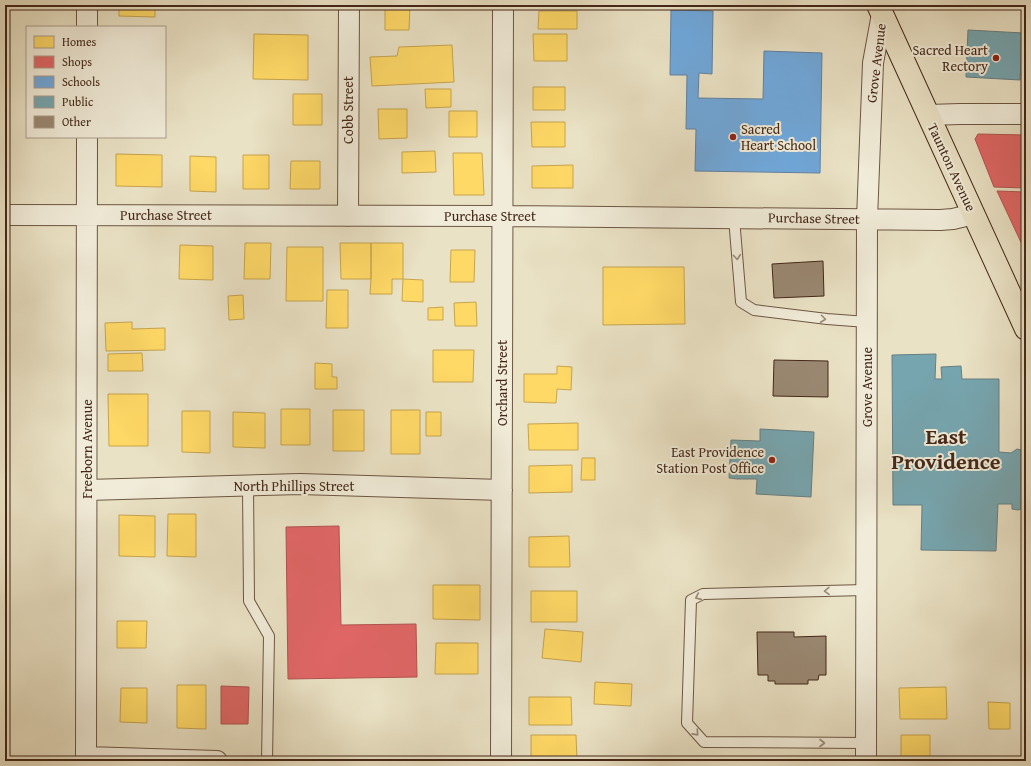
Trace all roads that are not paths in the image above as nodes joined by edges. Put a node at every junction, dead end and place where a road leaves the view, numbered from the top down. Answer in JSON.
{"nodes":[{"id":1,"x":87,"y":5,"type":"edge"},
{"id":2,"x":349,"y":5,"type":"edge"},
{"id":3,"x":503,"y":5,"type":"edge"},
{"id":4,"x":880,"y":9,"type":"edge"},
{"id":5,"x":87,"y":26,"type":"edge"},
{"id":6,"x":928,"y":114,"type":"junction"},
{"id":7,"x":1026,"y":114,"type":"edge"},
{"id":8,"x":87,"y":138,"type":"edge"},
{"id":9,"x":974,"y":214,"type":"junction"},
{"id":10,"x":5,"y":215,"type":"edge"},
{"id":11,"x":87,"y":215,"type":"junction"},
{"id":12,"x":348,"y":216,"type":"junction"},
{"id":13,"x":503,"y":216,"type":"junction"},
{"id":14,"x":734,"y":218,"type":"junction"},
{"id":15,"x":867,"y":219,"type":"junction"},
{"id":16,"x":867,"y":322,"type":"junction"},
{"id":17,"x":1026,"y":329,"type":"edge"},
{"id":18,"x":248,"y":485,"type":"junction"},
{"id":19,"x":86,"y":490,"type":"junction"},
{"id":20,"x":502,"y":490,"type":"junction"},
{"id":21,"x":866,"y":590,"type":"junction"},
{"id":22,"x":866,"y":752,"type":"edge"},
{"id":23,"x":86,"y":759,"type":"edge"},
{"id":24,"x":217,"y":761,"type":"edge"},
{"id":25,"x":267,"y":761,"type":"edge"},
{"id":26,"x":501,"y":761,"type":"edge"}],
"edges":[{"from":1,"to":5,"type":"street"},
{"from":2,"to":12,"type":"street","name":"Cobb Street"},
{"from":3,"to":13,"type":"street","name":"Orchard Street"},
{"from":4,"to":6,"type":"highway","name":"Taunton Avenue"},
{"from":4,"to":15,"type":"street","name":"Grove Avenue"},
{"from":6,"to":7,"type":"street"},
{"from":6,"to":9,"type":"highway","name":"Taunton Avenue"},
{"from":8,"to":11,"type":"street","name":"Freeborn Avenue"},
{"from":9,"to":15,"type":"street","name":"Purchase Street"},
{"from":9,"to":17,"type":"highway","name":"Taunton Avenue"},
{"from":10,"to":11,"type":"street","name":"Purchase Street"},
{"from":11,"to":12,"type":"street","name":"Purchase Street"},
{"from":11,"to":19,"type":"street","name":"Freeborn Avenue"},
{"from":12,"to":13,"type":"street","name":"Purchase Street"},
{"from":13,"to":14,"type":"street","name":"Purchase Street"},
{"from":13,"to":20,"type":"street","name":"Orchard Street"},
{"from":14,"to":15,"type":"street","name":"Purchase Street"},
{"from":14,"to":16,"type":"lane","one_way":true},
{"from":15,"to":16,"type":"street","name":"Grove Avenue"},
{"from":16,"to":21,"type":"street","name":"Grove Avenue"},
{"from":18,"to":19,"type":"street","name":"North Phillips Street"},
{"from":18,"to":20,"type":"street","name":"North Phillips Street"},
{"from":18,"to":25,"type":"lane"},
{"from":19,"to":23,"type":"street","name":"Freeborn Avenue"},
{"from":20,"to":26,"type":"street","name":"Orchard Street"},
{"from":21,"to":22,"type":"street","name":"Grove Avenue"},
{"from":21,"to":22,"type":"lane","one_way":true},
{"from":23,"to":24,"type":"street"}]}
